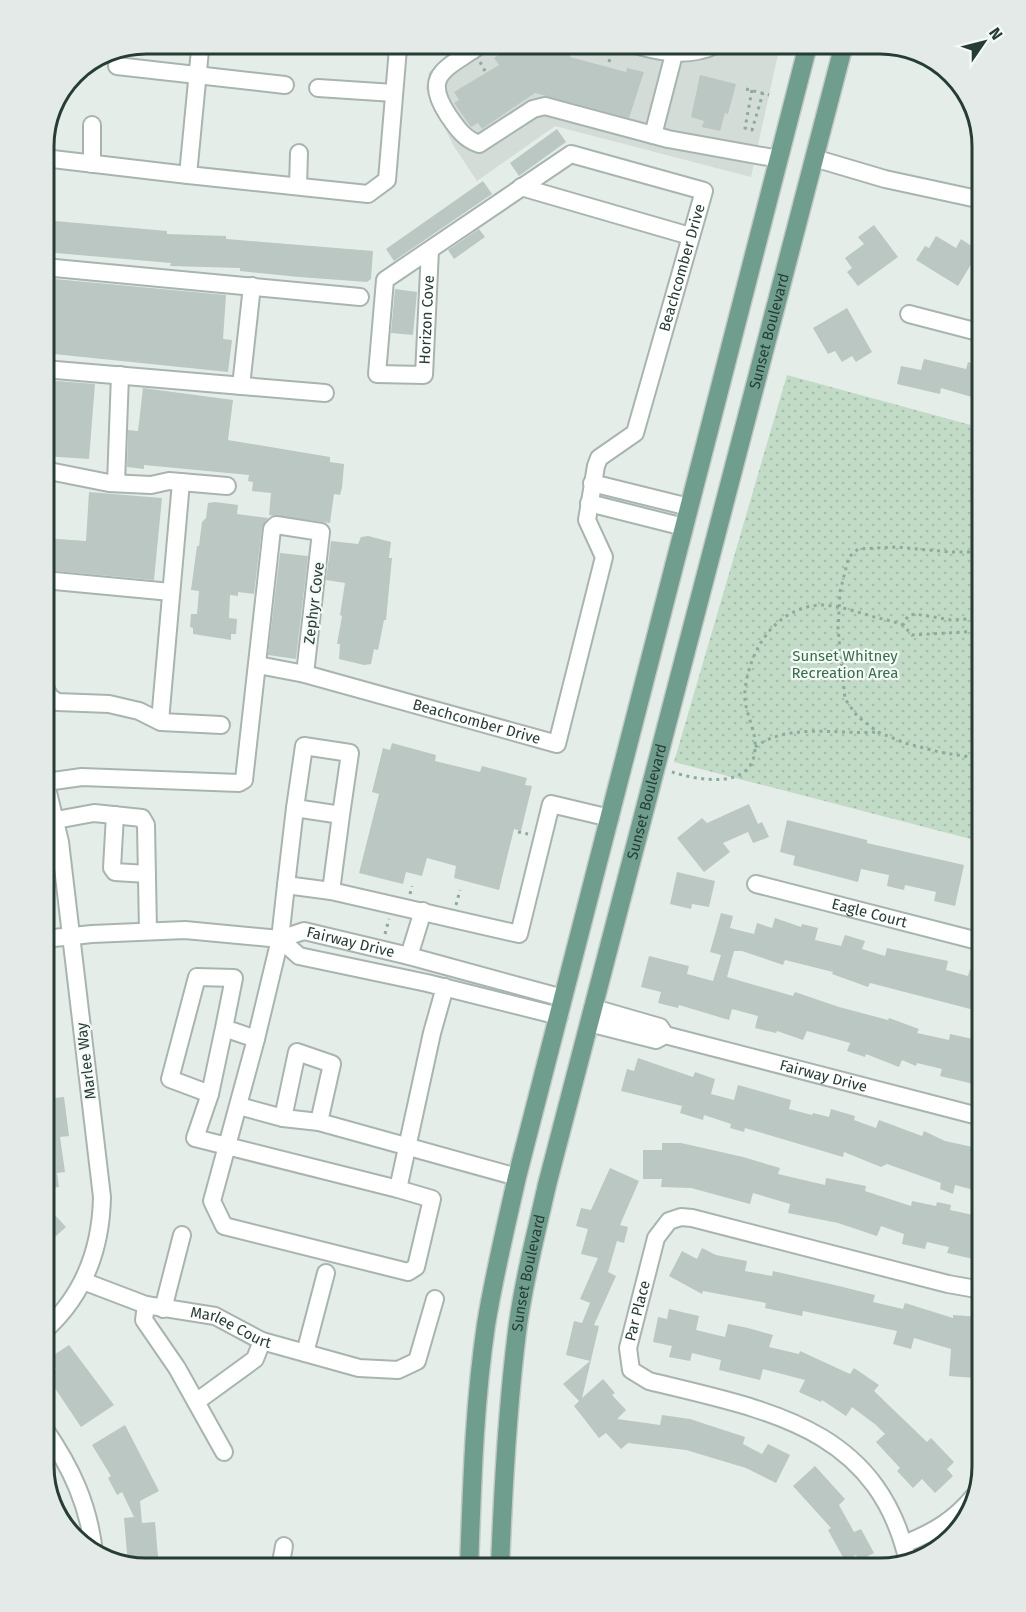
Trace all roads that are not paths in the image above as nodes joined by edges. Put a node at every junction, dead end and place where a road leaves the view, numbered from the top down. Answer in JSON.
{"nodes":[{"id":1,"x":200,"y":54,"type":"edge"},
{"id":2,"x":397,"y":54,"type":"edge"},
{"id":3,"x":475,"y":54,"type":"edge"},
{"id":4,"x":674,"y":54,"type":"edge"},
{"id":5,"x":806,"y":54,"type":"edge"},
{"id":6,"x":841,"y":54,"type":"edge"},
{"id":7,"x":117,"y":66,"type":"dead end"},
{"id":8,"x":198,"y":76,"type":"junction"},
{"id":9,"x":285,"y":85,"type":"dead end"},
{"id":10,"x":318,"y":88,"type":"dead end"},
{"id":11,"x":394,"y":93,"type":"junction"},
{"id":12,"x":92,"y":125,"type":"dead end"},
{"id":13,"x":652,"y":135,"type":"junction"},
{"id":14,"x":299,"y":153,"type":"dead end"},
{"id":15,"x":814,"y":158,"type":"junction"},
{"id":16,"x":54,"y":159,"type":"edge"},
{"id":17,"x":779,"y":159,"type":"junction"},
{"id":18,"x":92,"y":164,"type":"junction"},
{"id":19,"x":188,"y":175,"type":"junction"},
{"id":20,"x":298,"y":186,"type":"junction"},
{"id":21,"x":521,"y":187,"type":"junction"},
{"id":22,"x":972,"y":198,"type":"edge"},
{"id":23,"x":690,"y":236,"type":"junction"},
{"id":24,"x":430,"y":250,"type":"junction"},
{"id":25,"x":54,"y":268,"type":"edge"},
{"id":26,"x":252,"y":286,"type":"junction"},
{"id":27,"x":360,"y":297,"type":"dead end"},
{"id":28,"x":909,"y":314,"type":"dead end"},
{"id":29,"x":972,"y":330,"type":"edge"},
{"id":30,"x":54,"y":370,"type":"edge"},
{"id":31,"x":120,"y":375,"type":"junction"},
{"id":32,"x":241,"y":386,"type":"junction"},
{"id":33,"x":325,"y":393,"type":"dead end"},
{"id":34,"x":54,"y":473,"type":"edge"},
{"id":35,"x":182,"y":482,"type":"junction"},
{"id":36,"x":116,"y":483,"type":"junction"},
{"id":37,"x":592,"y":483,"type":"junction"},
{"id":38,"x":227,"y":486,"type":"dead end"},
{"id":39,"x":589,"y":503,"type":"junction"},
{"id":40,"x":688,"y":507,"type":"junction"},
{"id":41,"x":684,"y":527,"type":"junction"},
{"id":42,"x":54,"y":581,"type":"edge"},
{"id":43,"x":171,"y":592,"type":"junction"},
{"id":44,"x":258,"y":665,"type":"junction"},
{"id":45,"x":305,"y":674,"type":"junction"},
{"id":46,"x":54,"y":700,"type":"edge"},
{"id":47,"x":159,"y":721,"type":"junction"},
{"id":48,"x":220,"y":725,"type":"dead end"},
{"id":49,"x":54,"y":779,"type":"edge"},
{"id":50,"x":295,"y":808,"type":"junction"},
{"id":51,"x":54,"y":813,"type":"edge"},
{"id":52,"x":115,"y":815,"type":"junction"},
{"id":53,"x":341,"y":815,"type":"junction"},
{"id":54,"x":610,"y":818,"type":"junction"},
{"id":55,"x":56,"y":820,"type":"junction"},
{"id":56,"x":147,"y":874,"type":"junction"},
{"id":57,"x":756,"y":884,"type":"dead end"},
{"id":58,"x":286,"y":885,"type":"junction"},
{"id":59,"x":331,"y":891,"type":"junction"},
{"id":60,"x":423,"y":911,"type":"junction"},
{"id":61,"x":148,"y":931,"type":"junction"},
{"id":62,"x":71,"y":935,"type":"junction"},
{"id":63,"x":54,"y":938,"type":"edge"},
{"id":64,"x":280,"y":939,"type":"junction"},
{"id":65,"x":972,"y":939,"type":"edge"},
{"id":66,"x":410,"y":956,"type":"junction"},
{"id":67,"x":445,"y":987,"type":"junction"},
{"id":68,"x":561,"y":1007,"type":"junction"},
{"id":69,"x":592,"y":1016,"type":"junction"},
{"id":70,"x":224,"y":1028,"type":"junction"},
{"id":71,"x":256,"y":1039,"type":"junction"},
{"id":72,"x":210,"y":1094,"type":"junction"},
{"id":73,"x":239,"y":1106,"type":"junction"},
{"id":74,"x":972,"y":1114,"type":"edge"},
{"id":75,"x":283,"y":1118,"type":"junction"},
{"id":76,"x":320,"y":1122,"type":"junction"},
{"id":77,"x":229,"y":1146,"type":"junction"},
{"id":78,"x":407,"y":1147,"type":"junction"},
{"id":79,"x":517,"y":1176,"type":"junction"},
{"id":80,"x":398,"y":1189,"type":"junction"},
{"id":81,"x":182,"y":1235,"type":"dead end"},
{"id":82,"x":326,"y":1273,"type":"dead end"},
{"id":83,"x":83,"y":1281,"type":"junction"},
{"id":84,"x":972,"y":1288,"type":"edge"},
{"id":85,"x":435,"y":1299,"type":"dead end"},
{"id":86,"x":146,"y":1305,"type":"junction"},
{"id":87,"x":163,"y":1309,"type":"junction"},
{"id":88,"x":54,"y":1320,"type":"edge"},
{"id":89,"x":262,"y":1341,"type":"junction"},
{"id":90,"x":305,"y":1353,"type":"junction"},
{"id":91,"x":196,"y":1402,"type":"junction"},
{"id":92,"x":54,"y":1444,"type":"edge"},
{"id":93,"x":224,"y":1452,"type":"dead end"},
{"id":94,"x":961,"y":1509,"type":"edge"},
{"id":95,"x":92,"y":1540,"type":"edge"},
{"id":96,"x":904,"y":1544,"type":"junction"},
{"id":97,"x":284,"y":1546,"type":"dead end"},
{"id":98,"x":906,"y":1554,"type":"edge"},
{"id":99,"x":282,"y":1558,"type":"edge"},
{"id":100,"x":469,"y":1558,"type":"edge"},
{"id":101,"x":500,"y":1558,"type":"edge"}],
"edges":[{"from":1,"to":8,"type":"street"},
{"from":2,"to":11,"type":"street"},
{"from":3,"to":13,"type":"street"},
{"from":4,"to":13,"type":"street"},
{"from":5,"to":17,"type":"main road","name":"Sunset Boulevard"},
{"from":6,"to":15,"type":"main road","name":"Sunset Boulevard"},
{"from":7,"to":8,"type":"street"},
{"from":8,"to":9,"type":"street"},
{"from":8,"to":19,"type":"street"},
{"from":10,"to":11,"type":"street"},
{"from":11,"to":20,"type":"street"},
{"from":12,"to":18,"type":"street"},
{"from":13,"to":17,"type":"street"},
{"from":14,"to":20,"type":"street"},
{"from":15,"to":22,"type":"street"},
{"from":15,"to":69,"type":"main road","name":"Sunset Boulevard"},
{"from":16,"to":18,"type":"street"},
{"from":17,"to":40,"type":"main road","name":"Sunset Boulevard"},
{"from":18,"to":19,"type":"street"},
{"from":19,"to":20,"type":"street"},
{"from":21,"to":23,"type":"street"},
{"from":21,"to":23,"type":"street","name":"Beachcomber Drive"},
{"from":21,"to":24,"type":"street","name":"Beachcomber Drive"},
{"from":23,"to":37,"type":"street","name":"Beachcomber Drive"},
{"from":24,"to":24,"type":"street","name":"Horizon Cove"},
{"from":25,"to":26,"type":"street"},
{"from":26,"to":27,"type":"street"},
{"from":26,"to":32,"type":"street"},
{"from":28,"to":29,"type":"street"},
{"from":30,"to":31,"type":"street"},
{"from":31,"to":32,"type":"street"},
{"from":31,"to":36,"type":"street"},
{"from":32,"to":33,"type":"street"},
{"from":34,"to":36,"type":"street"},
{"from":35,"to":36,"type":"street"},
{"from":35,"to":38,"type":"street"},
{"from":35,"to":43,"type":"street"},
{"from":37,"to":39,"type":"street","name":"Beachcomber Drive"},
{"from":37,"to":40,"type":"street"},
{"from":39,"to":41,"type":"street"},
{"from":39,"to":45,"type":"street","name":"Beachcomber Drive"},
{"from":40,"to":41,"type":"main road","name":"Sunset Boulevard"},
{"from":41,"to":54,"type":"main road","name":"Sunset Boulevard"},
{"from":42,"to":43,"type":"street"},
{"from":43,"to":47,"type":"street"},
{"from":44,"to":45,"type":"street","name":"Beachcomber Drive"},
{"from":44,"to":45,"type":"street","name":"Zephyr Cove"},
{"from":44,"to":49,"type":"street"},
{"from":46,"to":47,"type":"street"},
{"from":47,"to":48,"type":"street"},
{"from":50,"to":53,"type":"street"},
{"from":50,"to":53,"type":"street"},
{"from":50,"to":58,"type":"street"},
{"from":51,"to":55,"type":"street","name":"Marlee Way"},
{"from":52,"to":55,"type":"street"},
{"from":52,"to":56,"type":"street"},
{"from":52,"to":56,"type":"street"},
{"from":53,"to":59,"type":"street"},
{"from":54,"to":60,"type":"street"},
{"from":54,"to":68,"type":"main road","name":"Sunset Boulevard"},
{"from":55,"to":62,"type":"street","name":"Marlee Way"},
{"from":56,"to":61,"type":"street"},
{"from":57,"to":65,"type":"street","name":"Eagle Court"},
{"from":58,"to":59,"type":"street"},
{"from":58,"to":64,"type":"street"},
{"from":59,"to":60,"type":"street"},
{"from":60,"to":66,"type":"street"},
{"from":61,"to":62,"type":"street","name":"Fairway Drive"},
{"from":61,"to":64,"type":"street","name":"Fairway Drive"},
{"from":62,"to":63,"type":"street","name":"Fairway Drive"},
{"from":62,"to":83,"type":"street","name":"Marlee Way"},
{"from":64,"to":66,"type":"street","name":"Fairway Drive"},
{"from":64,"to":67,"type":"street","name":"Fairway Drive"},
{"from":64,"to":71,"type":"street"},
{"from":66,"to":68,"type":"street","name":"Fairway Drive"},
{"from":67,"to":68,"type":"street","name":"Fairway Drive"},
{"from":67,"to":78,"type":"street"},
{"from":68,"to":69,"type":"main road"},
{"from":68,"to":79,"type":"main road","name":"Sunset Boulevard"},
{"from":69,"to":74,"type":"street","name":"Fairway Drive"},
{"from":69,"to":101,"type":"main road","name":"Sunset Boulevard"},
{"from":70,"to":71,"type":"street"},
{"from":70,"to":72,"type":"street"},
{"from":70,"to":72,"type":"street"},
{"from":71,"to":73,"type":"street"},
{"from":72,"to":77,"type":"street"},
{"from":73,"to":75,"type":"street"},
{"from":73,"to":77,"type":"street"},
{"from":75,"to":76,"type":"street"},
{"from":75,"to":76,"type":"street"},
{"from":76,"to":78,"type":"street"},
{"from":77,"to":80,"type":"street"},
{"from":77,"to":80,"type":"street"},
{"from":78,"to":79,"type":"street"},
{"from":78,"to":80,"type":"street"},
{"from":79,"to":100,"type":"main road","name":"Sunset Boulevard"},
{"from":81,"to":87,"type":"street"},
{"from":82,"to":90,"type":"street"},
{"from":83,"to":86,"type":"street","name":"Marlee Court"},
{"from":83,"to":88,"type":"street","name":"Marlee Way"},
{"from":84,"to":96,"type":"street","name":"Par Place"},
{"from":85,"to":90,"type":"street","name":"Marlee Court"},
{"from":86,"to":87,"type":"street","name":"Marlee Court"},
{"from":86,"to":91,"type":"street"},
{"from":87,"to":89,"type":"street","name":"Marlee Court"},
{"from":89,"to":90,"type":"street","name":"Marlee Court"},
{"from":89,"to":91,"type":"street"},
{"from":91,"to":93,"type":"street"},
{"from":92,"to":95,"type":"street"},
{"from":94,"to":96,"type":"street"},
{"from":96,"to":98,"type":"street","name":"Par Place"},
{"from":97,"to":99,"type":"street"}]}
